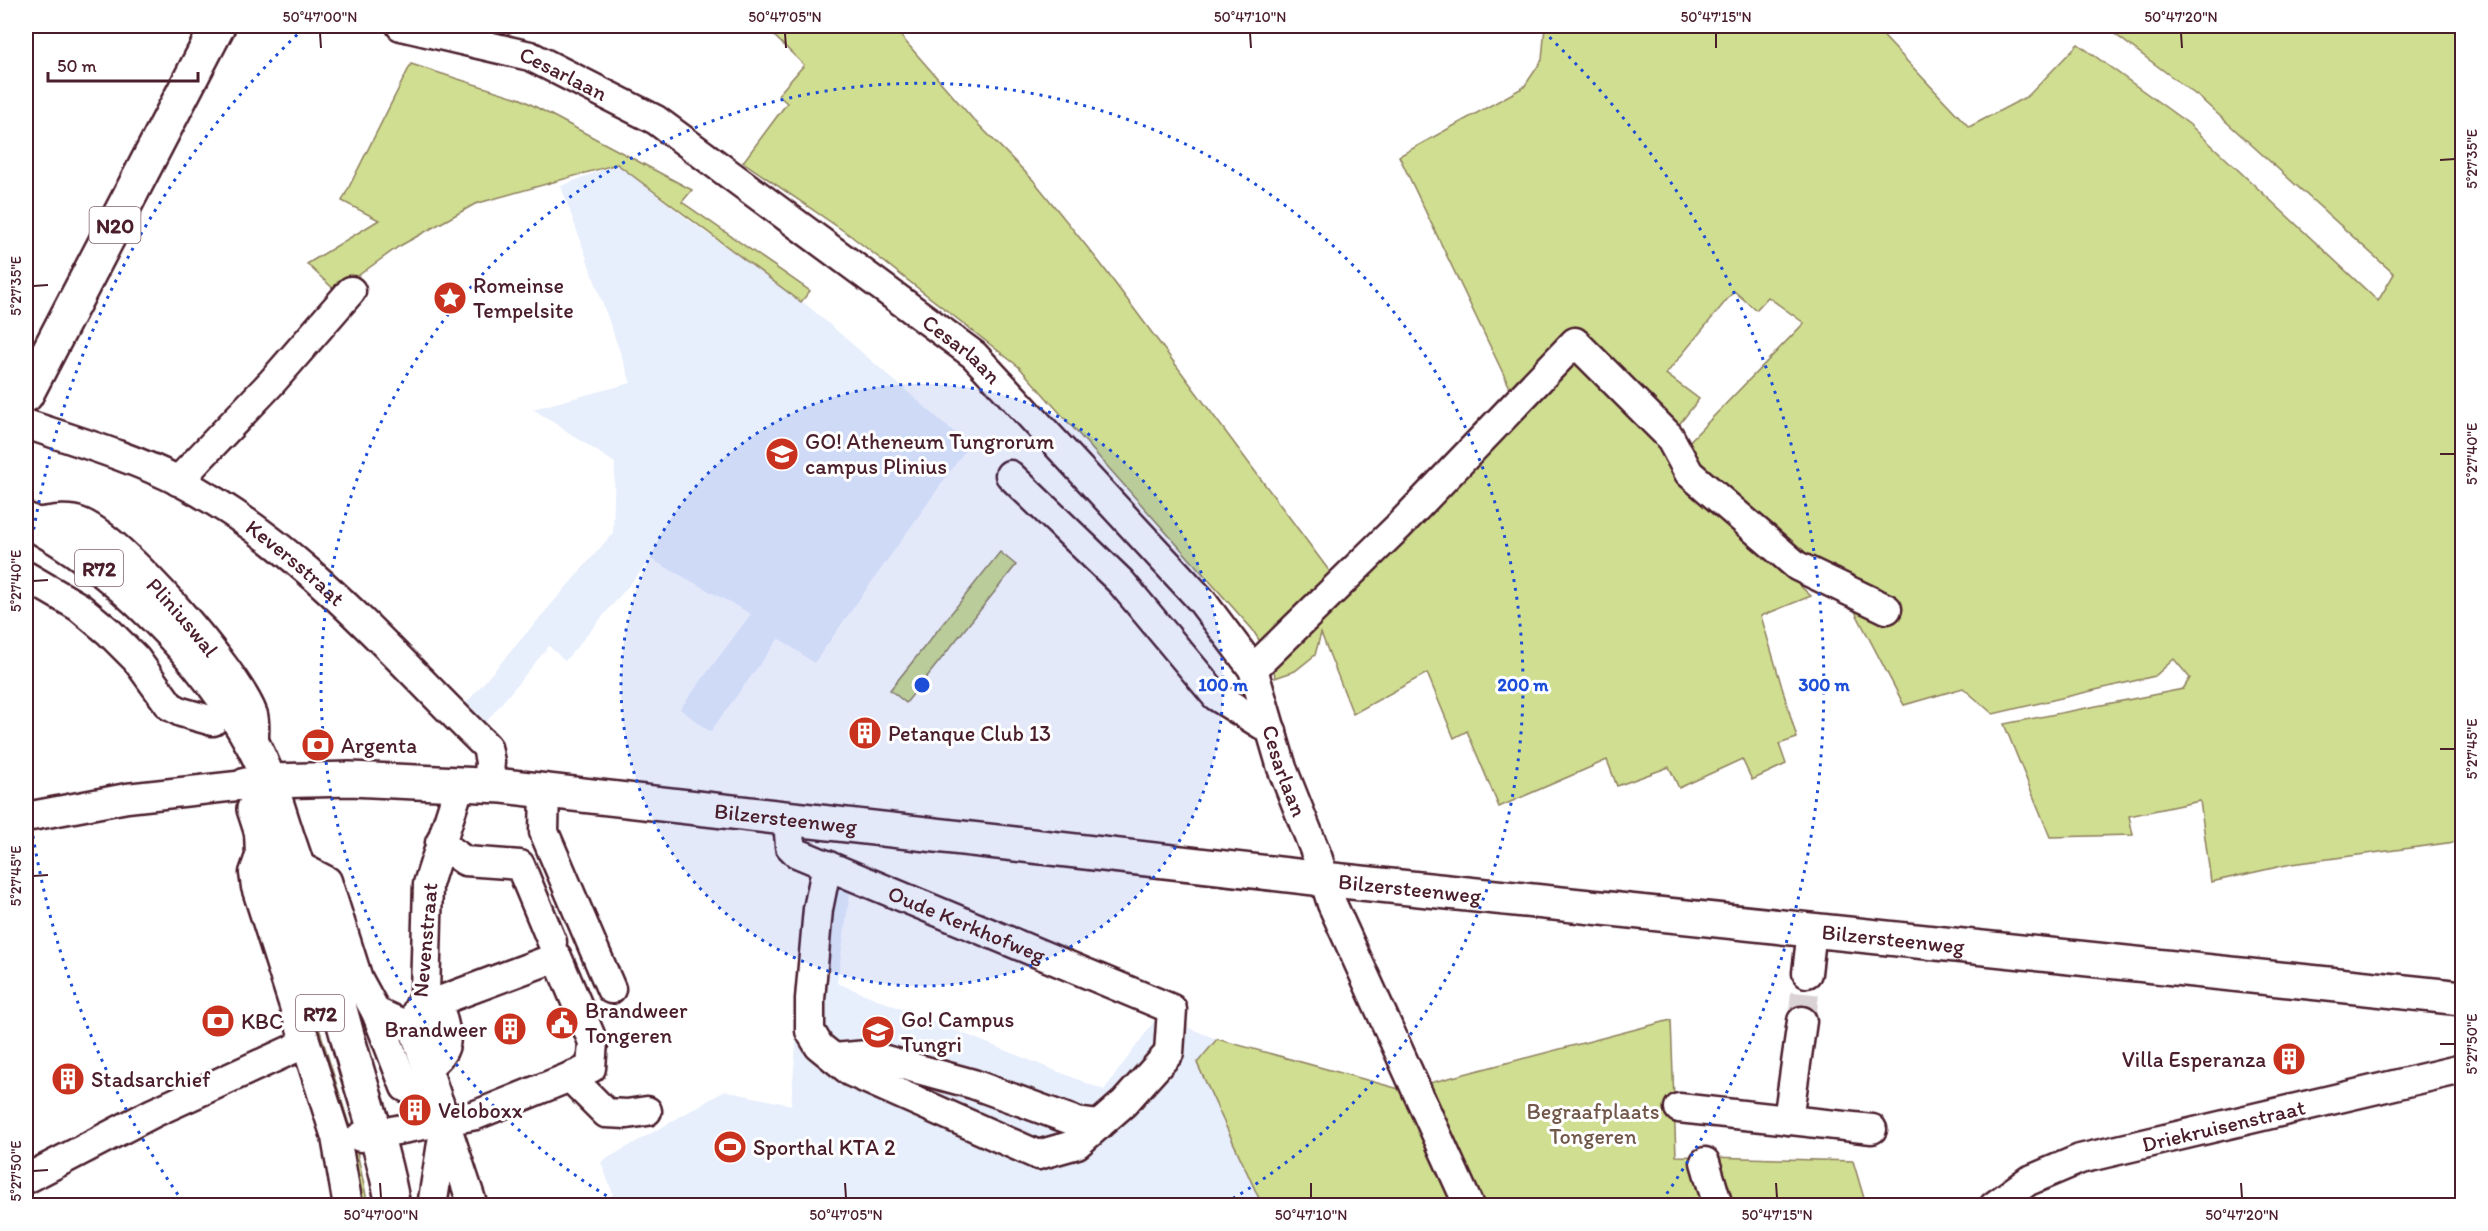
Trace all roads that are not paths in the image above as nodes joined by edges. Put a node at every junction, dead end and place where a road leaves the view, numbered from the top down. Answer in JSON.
{"nodes":[{"id":1,"x":218,"y":26,"type":"edge"},
{"id":2,"x":401,"y":26,"type":"edge"},
{"id":3,"x":351,"y":291,"type":"dead end"},
{"id":4,"x":26,"y":395,"type":"edge"},
{"id":5,"x":278,"y":397,"type":"dead end"},
{"id":6,"x":26,"y":424,"type":"edge"},
{"id":7,"x":1010,"y":476,"type":"dead end"},
{"id":8,"x":187,"y":486,"type":"junction"},
{"id":9,"x":28,"y":530,"type":"edge"},
{"id":10,"x":26,"y":576,"type":"edge"},
{"id":11,"x":1887,"y":609,"type":"dead end"},
{"id":12,"x":1252,"y":669,"type":"junction"},
{"id":13,"x":213,"y":721,"type":"junction"},
{"id":14,"x":1272,"y":731,"type":"junction"},
{"id":15,"x":257,"y":783,"type":"junction"},
{"id":16,"x":474,"y":784,"type":"junction"},
{"id":17,"x":545,"y":790,"type":"junction"},
{"id":18,"x":26,"y":818,"type":"edge"},
{"id":19,"x":788,"y":820,"type":"junction"},
{"id":20,"x":259,"y":823,"type":"junction"},
{"id":21,"x":440,"y":843,"type":"junction"},
{"id":22,"x":827,"y":865,"type":"junction"},
{"id":23,"x":298,"y":866,"type":"junction"},
{"id":24,"x":1323,"y":879,"type":"junction"},
{"id":25,"x":1812,"y":930,"type":"junction"},
{"id":26,"x":552,"y":942,"type":"dead end"},
{"id":27,"x":1807,"y":973,"type":"tunnel mouth"},
{"id":28,"x":611,"y":989,"type":"dead end"},
{"id":29,"x":2463,"y":998,"type":"edge"},
{"id":30,"x":376,"y":1012,"type":"junction"},
{"id":31,"x":1802,"y":1021,"type":"tunnel mouth"},
{"id":32,"x":414,"y":1029,"type":"junction"},
{"id":33,"x":304,"y":1044,"type":"junction"},
{"id":34,"x":834,"y":1058,"type":"junction"},
{"id":35,"x":427,"y":1066,"type":"junction"},
{"id":36,"x":2463,"y":1069,"type":"edge"},
{"id":37,"x":570,"y":1077,"type":"junction"},
{"id":38,"x":1679,"y":1108,"type":"dead end"},
{"id":39,"x":442,"y":1111,"type":"junction"},
{"id":40,"x":647,"y":1111,"type":"dead end"},
{"id":41,"x":1788,"y":1120,"type":"junction"},
{"id":42,"x":1099,"y":1125,"type":"junction"},
{"id":43,"x":1872,"y":1129,"type":"dead end"},
{"id":44,"x":368,"y":1135,"type":"junction"},
{"id":45,"x":1705,"y":1162,"type":"dead end"},
{"id":46,"x":26,"y":1179,"type":"edge"},
{"id":47,"x":348,"y":1206,"type":"edge"},
{"id":48,"x":375,"y":1206,"type":"edge"},
{"id":49,"x":393,"y":1206,"type":"edge"},
{"id":50,"x":432,"y":1206,"type":"edge"},
{"id":51,"x":473,"y":1206,"type":"edge"},
{"id":52,"x":1469,"y":1206,"type":"edge"},
{"id":53,"x":1718,"y":1206,"type":"edge"},
{"id":54,"x":1994,"y":1206,"type":"edge"}],
"edges":[{"from":1,"to":4,"type":"main road","number":"N20"},
{"from":2,"to":12,"type":"street","name":"Cesarlaan"},
{"from":3,"to":8,"type":"street"},
{"from":5,"to":8,"type":"street"},
{"from":6,"to":8,"type":"street","name":"Keversstraat"},
{"from":7,"to":14,"type":"street"},
{"from":8,"to":16,"type":"street","name":"Keversstraat"},
{"from":9,"to":13,"type":"main road","name":"Pliniuswal","number":"R72"},
{"from":9,"to":15,"type":"main road","name":"Pliniuswal","number":"R72"},
{"from":10,"to":13,"type":"street"},
{"from":11,"to":12,"type":"street"},
{"from":12,"to":14,"type":"street","name":"Cesarlaan"},
{"from":13,"to":15,"type":"main road","name":"Pliniuswal","number":"R72"},
{"from":14,"to":24,"type":"street","name":"Cesarlaan"},
{"from":15,"to":16,"type":"main road","name":"Bilzersteenweg"},
{"from":15,"to":18,"type":"street"},
{"from":15,"to":20,"type":"main road","number":"R72"},
{"from":15,"to":23,"type":"main road","number":"R72"},
{"from":16,"to":17,"type":"main road","name":"Bilzersteenweg"},
{"from":16,"to":21,"type":"street","name":"Nevenstraat"},
{"from":17,"to":19,"type":"main road","name":"Bilzersteenweg"},
{"from":17,"to":28,"type":"street"},
{"from":19,"to":22,"type":"street","name":"Oude Kerkhofweg"},
{"from":19,"to":24,"type":"main road","name":"Bilzersteenweg"},
{"from":20,"to":33,"type":"street"},
{"from":20,"to":44,"type":"main road","number":"R72"},
{"from":21,"to":26,"type":"street"},
{"from":21,"to":32,"type":"street","name":"Nevenstraat"},
{"from":22,"to":34,"type":"street"},
{"from":22,"to":42,"type":"street","name":"Oude Kerkhofweg"},
{"from":23,"to":30,"type":"street"},
{"from":23,"to":44,"type":"main road","number":"R72"},
{"from":24,"to":25,"type":"main road","name":"Bilzersteenweg"},
{"from":24,"to":52,"type":"street","name":"Bilzersteenweg"},
{"from":25,"to":27,"type":"street"},
{"from":25,"to":29,"type":"main road","name":"Bilzersteenweg"},
{"from":30,"to":32,"type":"street"},
{"from":30,"to":39,"type":"street"},
{"from":31,"to":41,"type":"street"},
{"from":32,"to":35,"type":"street"},
{"from":33,"to":46,"type":"street"},
{"from":33,"to":47,"type":"street"},
{"from":34,"to":42,"type":"street"},
{"from":34,"to":42,"type":"street"},
{"from":35,"to":37,"type":"street"},
{"from":35,"to":39,"type":"street"},
{"from":36,"to":54,"type":"street","name":"Driekruisenstraat"},
{"from":37,"to":39,"type":"street"},
{"from":37,"to":40,"type":"street"},
{"from":38,"to":41,"type":"street"},
{"from":39,"to":44,"type":"street"},
{"from":39,"to":50,"type":"street"},
{"from":39,"to":51,"type":"street"},
{"from":41,"to":43,"type":"street"},
{"from":44,"to":48,"type":"main road","number":"R72"},
{"from":44,"to":49,"type":"main road","number":"R72"},
{"from":45,"to":53,"type":"street"}]}
